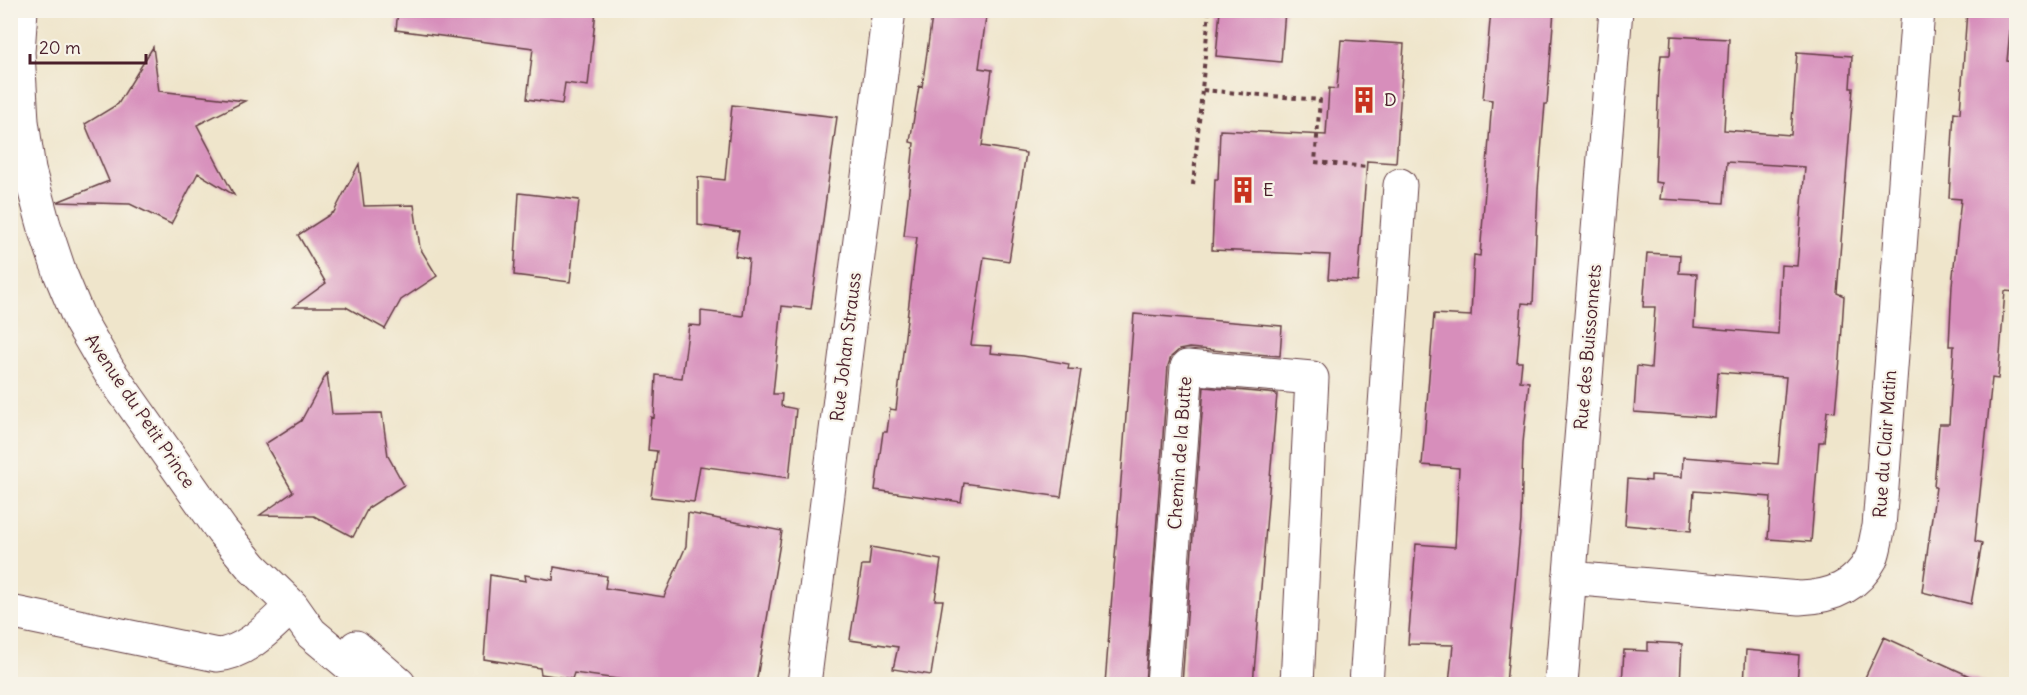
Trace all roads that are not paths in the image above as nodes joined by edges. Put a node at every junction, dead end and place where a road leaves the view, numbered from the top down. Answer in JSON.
{"nodes":[{"id":1,"x":21,"y":10,"type":"edge"},
{"id":2,"x":889,"y":10,"type":"edge"},
{"id":3,"x":1616,"y":10,"type":"edge"},
{"id":4,"x":1918,"y":10,"type":"edge"},
{"id":5,"x":1400,"y":185,"type":"road end"},
{"id":6,"x":1569,"y":578,"type":"junction"},
{"id":7,"x":292,"y":606,"type":"junction"},
{"id":8,"x":10,"y":612,"type":"edge"},
{"id":9,"x":367,"y":684,"type":"edge"},
{"id":10,"x":399,"y":684,"type":"edge"},
{"id":11,"x":804,"y":684,"type":"edge"},
{"id":12,"x":1163,"y":684,"type":"edge"},
{"id":13,"x":1297,"y":684,"type":"edge"},
{"id":14,"x":1366,"y":684,"type":"edge"},
{"id":15,"x":1561,"y":684,"type":"edge"}],
"edges":[{"from":1,"to":7,"type":"street","name":"Avenue du Petit Prince"},
{"from":2,"to":11,"type":"street","name":"Rue Johan Strauss"},
{"from":3,"to":6,"type":"street","name":"Rue des Buissonnets"},
{"from":4,"to":6,"type":"street","name":"Rue du Clair Matin"},
{"from":5,"to":14,"type":"street"},
{"from":6,"to":15,"type":"street","name":"Rue des Buissonnets"},
{"from":7,"to":8,"type":"street"},
{"from":7,"to":9,"type":"street","name":"Avenue du Petit Prince"},
{"from":7,"to":10,"type":"street","name":"Avenue du Petit Prince"},
{"from":12,"to":13,"type":"street","name":"Chemin de la Butte"}]}
